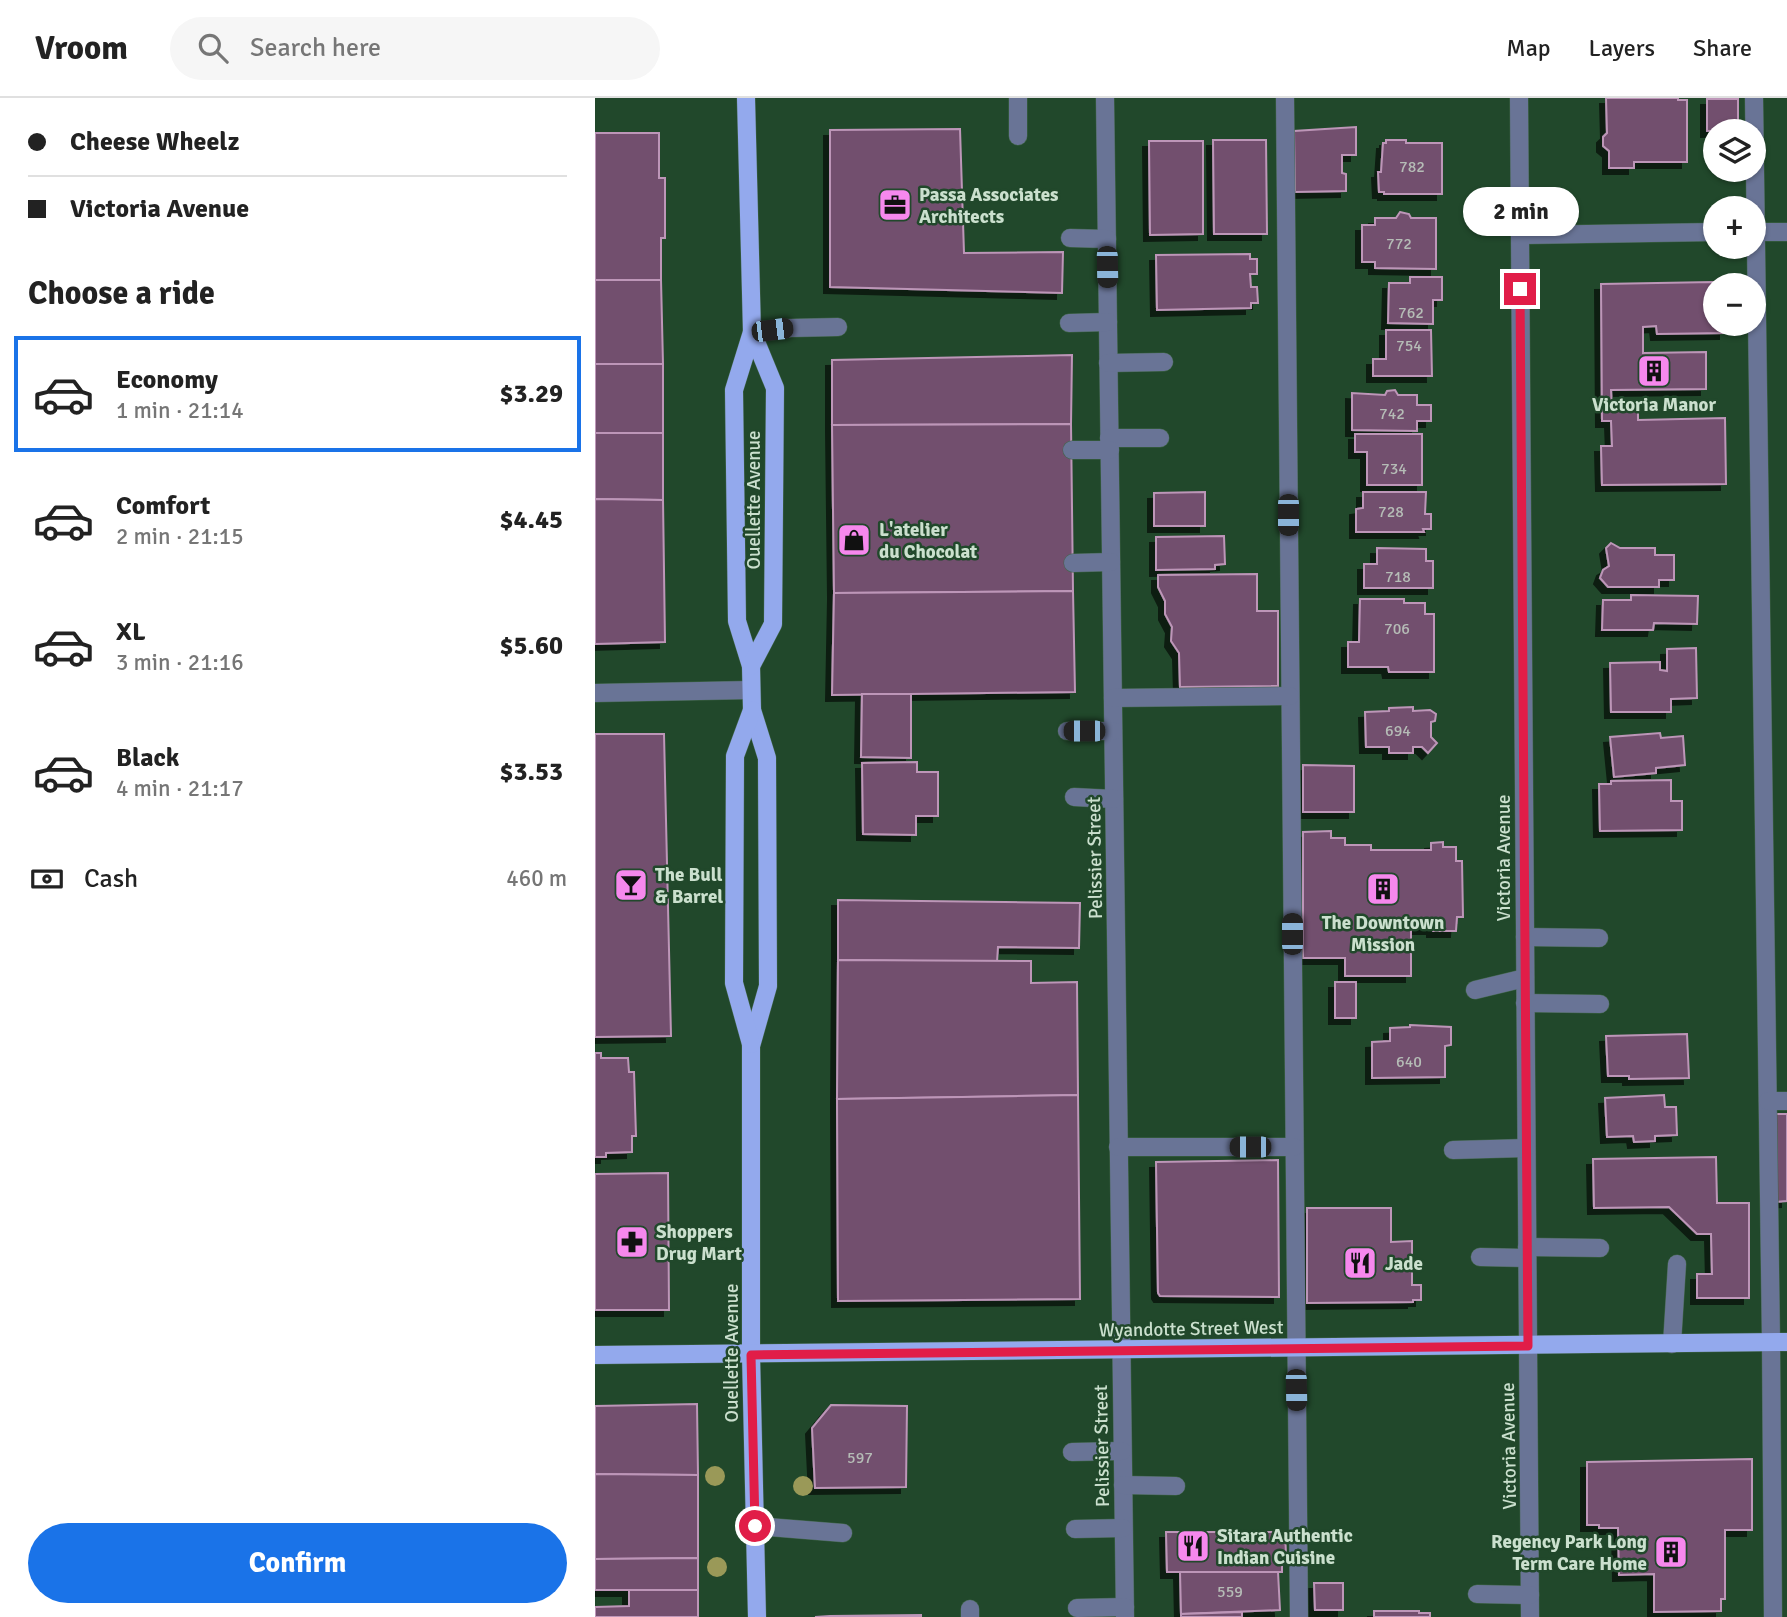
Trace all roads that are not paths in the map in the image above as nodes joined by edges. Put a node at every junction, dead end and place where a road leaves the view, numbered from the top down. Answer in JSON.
{"nodes":[{"id":1,"x":746,"y":98,"type":"edge"},
{"id":2,"x":1018,"y":98,"type":"edge"},
{"id":3,"x":1105,"y":98,"type":"edge"},
{"id":4,"x":1285,"y":98,"type":"edge"},
{"id":5,"x":1519,"y":98,"type":"edge"},
{"id":6,"x":1754,"y":98,"type":"edge"},
{"id":7,"x":1018,"y":136,"type":"dead end"},
{"id":8,"x":1754,"y":196,"type":"edge"},
{"id":9,"x":1703,"y":232,"type":"edge"},
{"id":10,"x":1766,"y":232,"type":"edge"},
{"id":11,"x":1787,"y":232,"type":"edge"},
{"id":12,"x":1520,"y":235,"type":"junction"},
{"id":13,"x":1070,"y":238,"type":"dead end"},
{"id":14,"x":1107,"y":239,"type":"junction"},
{"id":15,"x":1754,"y":259,"type":"edge"},
{"id":16,"x":1108,"y":322,"type":"junction"},
{"id":17,"x":1069,"y":323,"type":"dead end"},
{"id":18,"x":838,"y":327,"type":"dead end"},
{"id":19,"x":752,"y":332,"type":"junction"},
{"id":20,"x":1164,"y":362,"type":"dead end"},
{"id":21,"x":1108,"y":363,"type":"junction"},
{"id":22,"x":1160,"y":438,"type":"dead end"},
{"id":23,"x":1109,"y":444,"type":"junction"},
{"id":24,"x":1072,"y":450,"type":"dead end"},
{"id":25,"x":1111,"y":562,"type":"junction"},
{"id":26,"x":1073,"y":563,"type":"dead end"},
{"id":27,"x":751,"y":666,"type":"junction"},
{"id":28,"x":751,"y":690,"type":"junction"},
{"id":29,"x":595,"y":693,"type":"edge"},
{"id":30,"x":1290,"y":696,"type":"junction"},
{"id":31,"x":1113,"y":698,"type":"junction"},
{"id":32,"x":752,"y":710,"type":"junction"},
{"id":33,"x":1067,"y":731,"type":"dead end"},
{"id":34,"x":1113,"y":731,"type":"junction"},
{"id":35,"x":1074,"y":797,"type":"dead end"},
{"id":36,"x":1114,"y":799,"type":"junction"},
{"id":37,"x":1525,"y":937,"type":"junction"},
{"id":38,"x":1599,"y":938,"type":"dead end"},
{"id":39,"x":1525,"y":978,"type":"junction"},
{"id":40,"x":1475,"y":990,"type":"dead end"},
{"id":41,"x":1525,"y":1003,"type":"junction"},
{"id":42,"x":1600,"y":1004,"type":"dead end"},
{"id":43,"x":751,"y":1046,"type":"junction"},
{"id":44,"x":1768,"y":1101,"type":"junction"},
{"id":45,"x":1787,"y":1101,"type":"edge"},
{"id":46,"x":1118,"y":1147,"type":"junction"},
{"id":47,"x":1294,"y":1147,"type":"junction"},
{"id":48,"x":1526,"y":1148,"type":"junction"},
{"id":49,"x":1453,"y":1150,"type":"dead end"},
{"id":50,"x":1600,"y":1248,"type":"dead end"},
{"id":51,"x":1527,"y":1252,"type":"junction"},
{"id":52,"x":1480,"y":1257,"type":"dead end"},
{"id":53,"x":1677,"y":1264,"type":"dead end"},
{"id":54,"x":1779,"y":1342,"type":"edge"},
{"id":55,"x":1672,"y":1344,"type":"junction"},
{"id":56,"x":1528,"y":1346,"type":"junction"},
{"id":57,"x":1296,"y":1348,"type":"junction"},
{"id":58,"x":1121,"y":1350,"type":"junction"},
{"id":59,"x":595,"y":1355,"type":"edge"},
{"id":60,"x":751,"y":1355,"type":"junction"},
{"id":61,"x":1122,"y":1451,"type":"junction"},
{"id":62,"x":1072,"y":1452,"type":"dead end"},
{"id":63,"x":1123,"y":1485,"type":"junction"},
{"id":64,"x":1177,"y":1486,"type":"dead end"},
{"id":65,"x":755,"y":1526,"type":"junction"},
{"id":66,"x":1123,"y":1528,"type":"junction"},
{"id":67,"x":1075,"y":1529,"type":"dead end"},
{"id":68,"x":843,"y":1533,"type":"dead end"},
{"id":69,"x":1477,"y":1594,"type":"dead end"},
{"id":70,"x":1530,"y":1595,"type":"junction"},
{"id":71,"x":1077,"y":1608,"type":"dead end"},
{"id":72,"x":1125,"y":1612,"type":"edge"},
{"id":73,"x":757,"y":1617,"type":"edge"},
{"id":74,"x":1299,"y":1617,"type":"edge"},
{"id":75,"x":1530,"y":1617,"type":"edge"},
{"id":76,"x":1773,"y":1617,"type":"edge"}],
"edges":[{"from":1,"to":19,"type":"main road","name":"Ouellette Avenue"},
{"from":2,"to":7,"type":"street"},
{"from":3,"to":14,"type":"street","name":"Pelissier Street"},
{"from":4,"to":30,"type":"street"},
{"from":5,"to":12,"type":"street","name":"Victoria Avenue"},
{"from":6,"to":8,"type":"street"},
{"from":9,"to":12,"type":"street"},
{"from":10,"to":11,"type":"street"},
{"from":12,"to":37,"type":"street","name":"Victoria Avenue"},
{"from":13,"to":14,"type":"street"},
{"from":14,"to":16,"type":"street","name":"Pelissier Street"},
{"from":15,"to":44,"type":"street"},
{"from":16,"to":17,"type":"street"},
{"from":16,"to":21,"type":"street","name":"Pelissier Street"},
{"from":18,"to":19,"type":"street"},
{"from":19,"to":27,"type":"main road","name":"Ouellette Avenue"},
{"from":19,"to":27,"type":"main road","name":"Ouellette Avenue"},
{"from":20,"to":21,"type":"street"},
{"from":21,"to":23,"type":"street","name":"Pelissier Street"},
{"from":22,"to":23,"type":"street"},
{"from":23,"to":24,"type":"street"},
{"from":23,"to":25,"type":"street","name":"Pelissier Street"},
{"from":25,"to":26,"type":"street"},
{"from":25,"to":31,"type":"street","name":"Pelissier Street"},
{"from":27,"to":28,"type":"main road","name":"Ouellette Avenue"},
{"from":28,"to":29,"type":"street"},
{"from":28,"to":32,"type":"main road","name":"Ouellette Avenue"},
{"from":30,"to":31,"type":"street"},
{"from":30,"to":47,"type":"street"},
{"from":31,"to":34,"type":"street","name":"Pelissier Street"},
{"from":32,"to":43,"type":"main road","name":"Ouellette Avenue"},
{"from":32,"to":43,"type":"main road","name":"Ouellette Avenue"},
{"from":33,"to":34,"type":"street"},
{"from":34,"to":36,"type":"street","name":"Pelissier Street"},
{"from":35,"to":36,"type":"street"},
{"from":36,"to":46,"type":"street","name":"Pelissier Street"},
{"from":37,"to":38,"type":"street"},
{"from":37,"to":39,"type":"street","name":"Victoria Avenue"},
{"from":39,"to":40,"type":"street"},
{"from":39,"to":41,"type":"street","name":"Victoria Avenue"},
{"from":41,"to":42,"type":"street"},
{"from":41,"to":48,"type":"street","name":"Victoria Avenue"},
{"from":43,"to":60,"type":"main road","name":"Ouellette Avenue"},
{"from":44,"to":45,"type":"street"},
{"from":44,"to":54,"type":"street"},
{"from":46,"to":47,"type":"street"},
{"from":46,"to":58,"type":"street","name":"Pelissier Street"},
{"from":47,"to":57,"type":"street"},
{"from":48,"to":49,"type":"street"},
{"from":48,"to":51,"type":"street","name":"Victoria Avenue"},
{"from":50,"to":51,"type":"street"},
{"from":51,"to":52,"type":"street"},
{"from":51,"to":56,"type":"street","name":"Victoria Avenue"},
{"from":53,"to":55,"type":"street"},
{"from":54,"to":55,"type":"main road","name":"Wyandotte Street West"},
{"from":54,"to":76,"type":"street"},
{"from":55,"to":56,"type":"main road","name":"Wyandotte Street West"},
{"from":56,"to":57,"type":"main road","name":"Wyandotte Street West"},
{"from":56,"to":70,"type":"street","name":"Victoria Avenue"},
{"from":57,"to":58,"type":"main road","name":"Wyandotte Street West"},
{"from":57,"to":74,"type":"street"},
{"from":58,"to":60,"type":"main road","name":"Wyandotte Street West"},
{"from":58,"to":61,"type":"street","name":"Pelissier Street"},
{"from":59,"to":60,"type":"main road","name":"Wyandotte Street West"},
{"from":60,"to":65,"type":"main road","name":"Ouellette Avenue"},
{"from":61,"to":62,"type":"street"},
{"from":61,"to":63,"type":"street","name":"Pelissier Street"},
{"from":63,"to":64,"type":"street"},
{"from":63,"to":66,"type":"street","name":"Pelissier Street"},
{"from":65,"to":68,"type":"street"},
{"from":65,"to":73,"type":"main road","name":"Ouellette Avenue"},
{"from":66,"to":67,"type":"street"},
{"from":66,"to":72,"type":"street","name":"Pelissier Street"},
{"from":69,"to":70,"type":"street"},
{"from":70,"to":75,"type":"street","name":"Victoria Avenue"},
{"from":71,"to":72,"type":"street"}]}
